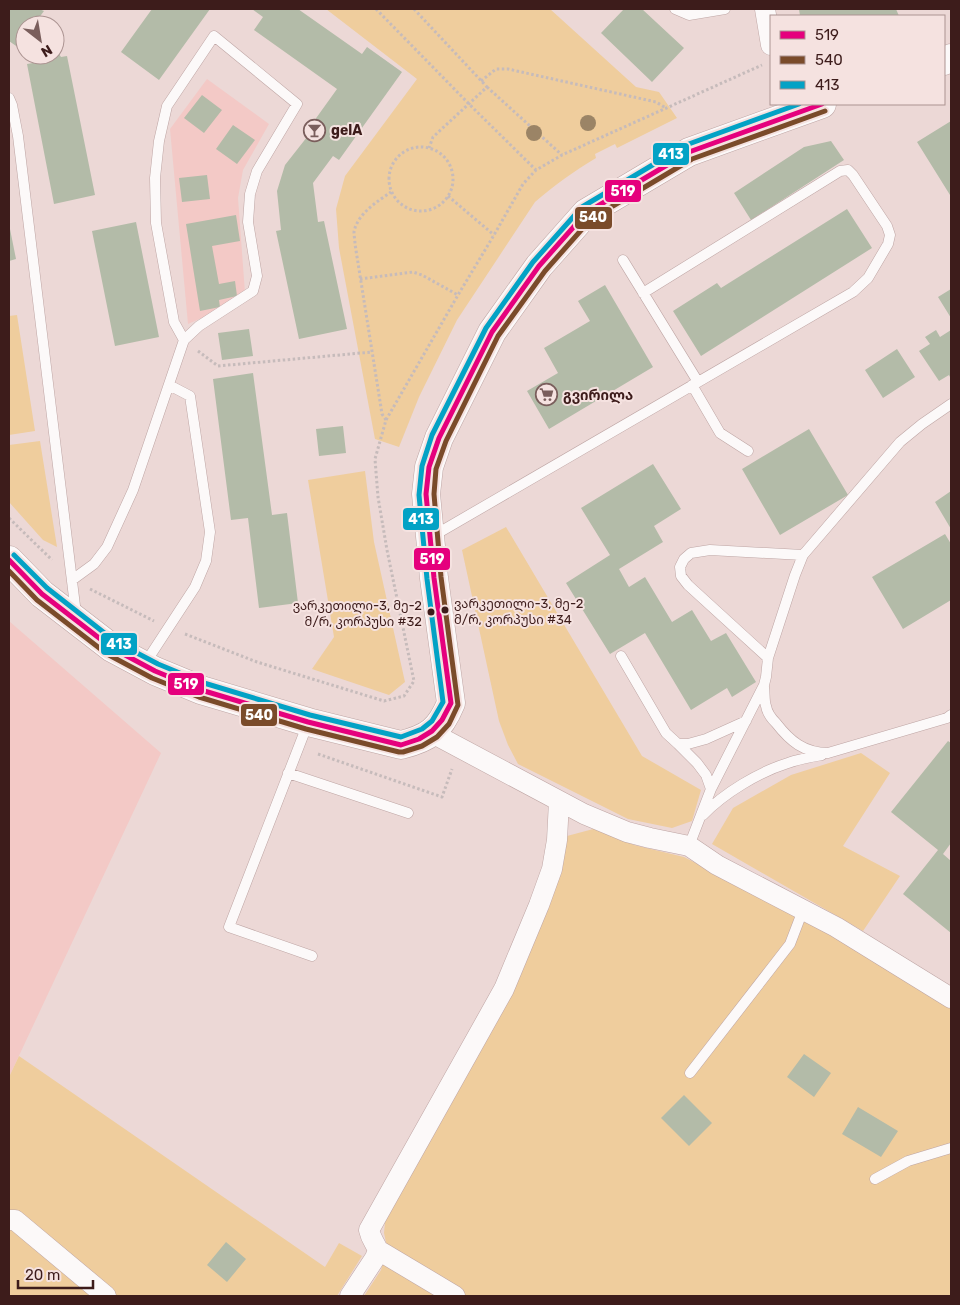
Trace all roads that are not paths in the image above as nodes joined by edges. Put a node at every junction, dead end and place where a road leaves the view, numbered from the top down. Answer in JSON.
{"nodes":[{"id":1,"x":675,"y":9,"type":"edge"},
{"id":2,"x":725,"y":9,"type":"edge"},
{"id":3,"x":765,"y":9,"type":"edge"},
{"id":4,"x":770,"y":39,"type":"edge"},
{"id":5,"x":9,"y":98,"type":"edge"},
{"id":6,"x":809,"y":106,"type":"edge"},
{"id":7,"x":623,"y":260,"type":"dead end"},
{"id":8,"x":643,"y":293,"type":"junction"},
{"id":9,"x":184,"y":340,"type":"junction"},
{"id":10,"x":695,"y":383,"type":"junction"},
{"id":11,"x":169,"y":385,"type":"junction"},
{"id":12,"x":951,"y":404,"type":"edge"},
{"id":13,"x":748,"y":451,"type":"dead end"},
{"id":14,"x":430,"y":538,"type":"junction"},
{"id":15,"x":803,"y":555,"type":"junction"},
{"id":16,"x":9,"y":560,"type":"edge"},
{"id":17,"x":72,"y":580,"type":"junction"},
{"id":18,"x":77,"y":620,"type":"junction"},
{"id":19,"x":621,"y":656,"type":"dead end"},
{"id":20,"x":768,"y":658,"type":"junction"},
{"id":21,"x":144,"y":666,"type":"junction"},
{"id":22,"x":764,"y":685,"type":"junction"},
{"id":23,"x":951,"y":715,"type":"edge"},
{"id":24,"x":746,"y":721,"type":"junction"},
{"id":25,"x":308,"y":722,"type":"junction"},
{"id":26,"x":432,"y":733,"type":"junction"},
{"id":27,"x":678,"y":744,"type":"junction"},
{"id":28,"x":828,"y":753,"type":"junction"},
{"id":29,"x":288,"y":773,"type":"junction"},
{"id":30,"x":711,"y":789,"type":"junction"},
{"id":31,"x":559,"y":801,"type":"junction"},
{"id":32,"x":408,"y":813,"type":"dead end"},
{"id":33,"x":700,"y":818,"type":"junction"},
{"id":34,"x":689,"y":846,"type":"junction"},
{"id":35,"x":803,"y":910,"type":"junction"},
{"id":36,"x":312,"y":956,"type":"dead end"},
{"id":37,"x":951,"y":998,"type":"edge"},
{"id":38,"x":690,"y":1073,"type":"dead end"},
{"id":39,"x":951,"y":1148,"type":"edge"},
{"id":40,"x":875,"y":1179,"type":"dead end"},
{"id":41,"x":9,"y":1220,"type":"edge"},
{"id":42,"x":378,"y":1250,"type":"junction"},
{"id":43,"x":106,"y":1296,"type":"edge"},
{"id":44,"x":350,"y":1296,"type":"edge"},
{"id":45,"x":455,"y":1296,"type":"edge"}],
"edges":[{"from":1,"to":2,"type":"lane"},
{"from":3,"to":4,"type":"street"},
{"from":5,"to":17,"type":"lane"},
{"from":6,"to":14,"type":"street"},
{"from":7,"to":8,"type":"lane"},
{"from":8,"to":10,"type":"lane"},
{"from":8,"to":10,"type":"lane"},
{"from":9,"to":9,"type":"lane"},
{"from":9,"to":11,"type":"lane"},
{"from":10,"to":13,"type":"lane"},
{"from":10,"to":14,"type":"lane"},
{"from":11,"to":17,"type":"lane"},
{"from":11,"to":21,"type":"lane"},
{"from":12,"to":15,"type":"lane"},
{"from":14,"to":26,"type":"street"},
{"from":15,"to":20,"type":"lane"},
{"from":15,"to":20,"type":"lane"},
{"from":16,"to":18,"type":"street"},
{"from":17,"to":18,"type":"lane"},
{"from":18,"to":21,"type":"street"},
{"from":19,"to":27,"type":"lane"},
{"from":20,"to":22,"type":"lane"},
{"from":21,"to":25,"type":"street"},
{"from":22,"to":24,"type":"lane"},
{"from":22,"to":28,"type":"lane"},
{"from":23,"to":28,"type":"lane"},
{"from":24,"to":27,"type":"lane"},
{"from":24,"to":30,"type":"lane"},
{"from":25,"to":26,"type":"street"},
{"from":25,"to":29,"type":"lane"},
{"from":26,"to":31,"type":"street"},
{"from":27,"to":30,"type":"lane"},
{"from":28,"to":33,"type":"lane"},
{"from":29,"to":32,"type":"lane"},
{"from":29,"to":36,"type":"lane"},
{"from":30,"to":33,"type":"lane"},
{"from":31,"to":34,"type":"street"},
{"from":31,"to":42,"type":"street"},
{"from":33,"to":34,"type":"lane"},
{"from":34,"to":35,"type":"street"},
{"from":35,"to":37,"type":"street"},
{"from":35,"to":38,"type":"lane"},
{"from":39,"to":40,"type":"lane"},
{"from":41,"to":43,"type":"street"},
{"from":42,"to":44,"type":"street"},
{"from":42,"to":45,"type":"street"}]}
